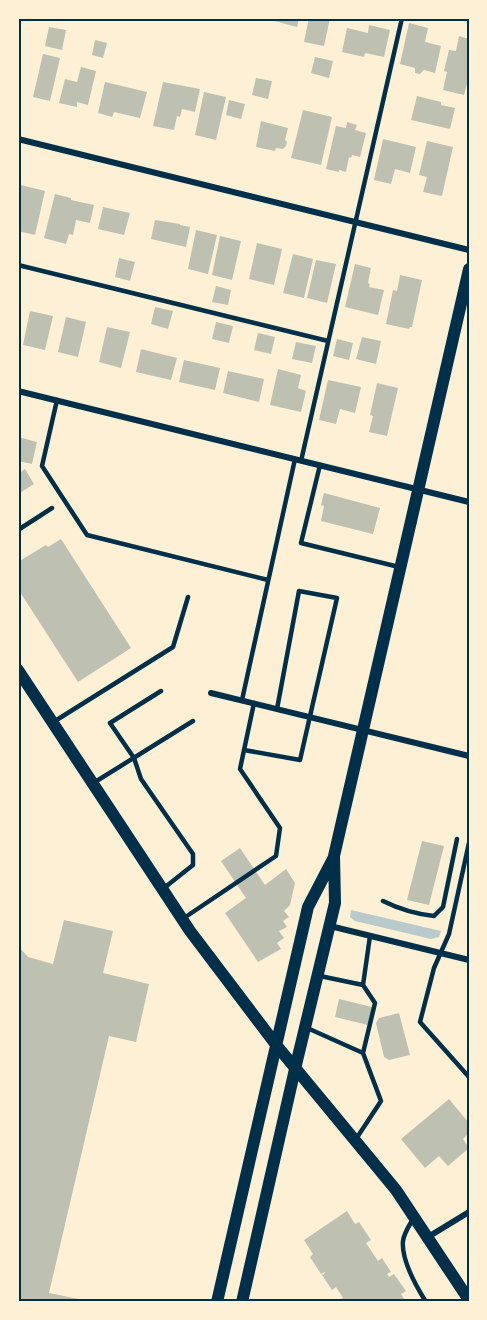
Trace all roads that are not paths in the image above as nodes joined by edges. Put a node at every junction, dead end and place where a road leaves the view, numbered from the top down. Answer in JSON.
{"nodes":[{"id":1,"x":402,"y":18,"type":"edge"},
{"id":2,"x":18,"y":139,"type":"edge"},
{"id":3,"x":355,"y":222,"type":"junction"},
{"id":4,"x":469,"y":250,"type":"edge"},
{"id":5,"x":18,"y":265,"type":"edge"},
{"id":6,"x":469,"y":269,"type":"edge"},
{"id":7,"x":328,"y":341,"type":"junction"},
{"id":8,"x":18,"y":390,"type":"edge"},
{"id":9,"x":57,"y":400,"type":"junction"},
{"id":10,"x":298,"y":460,"type":"junction"},
{"id":11,"x":320,"y":465,"type":"junction"},
{"id":12,"x":418,"y":490,"type":"junction"},
{"id":13,"x":469,"y":502,"type":"edge"},
{"id":14,"x":52,"y":508,"type":"dead end"},
{"id":15,"x":18,"y":530,"type":"edge"},
{"id":16,"x":400,"y":567,"type":"junction"},
{"id":17,"x":268,"y":580,"type":"junction"},
{"id":18,"x":188,"y":597,"type":"dead end"},
{"id":19,"x":18,"y":670,"type":"edge"},
{"id":20,"x":161,"y":691,"type":"dead end"},
{"id":21,"x":211,"y":693,"type":"dead end"},
{"id":22,"x":242,"y":700,"type":"junction"},
{"id":23,"x":254,"y":703,"type":"junction"},
{"id":24,"x":277,"y":709,"type":"junction"},
{"id":25,"x":310,"y":717,"type":"junction"},
{"id":26,"x":52,"y":722,"type":"junction"},
{"id":27,"x":193,"y":722,"type":"dead end"},
{"id":28,"x":363,"y":730,"type":"junction"},
{"id":29,"x":244,"y":750,"type":"junction"},
{"id":30,"x":469,"y":756,"type":"edge"},
{"id":31,"x":134,"y":758,"type":"junction"},
{"id":32,"x":93,"y":784,"type":"junction"},
{"id":33,"x":457,"y":839,"type":"dead end"},
{"id":34,"x":469,"y":843,"type":"edge"},
{"id":35,"x":334,"y":856,"type":"junction"},
{"id":36,"x":162,"y":890,"type":"junction"},
{"id":37,"x":383,"y":901,"type":"dead end"},
{"id":38,"x":182,"y":919,"type":"junction"},
{"id":39,"x":329,"y":926,"type":"junction"},
{"id":40,"x":370,"y":936,"type":"junction"},
{"id":41,"x":439,"y":953,"type":"junction"},
{"id":42,"x":469,"y":960,"type":"edge"},
{"id":43,"x":317,"y":975,"type":"junction"},
{"id":44,"x":363,"y":985,"type":"junction"},
{"id":45,"x":305,"y":1027,"type":"junction"},
{"id":46,"x":277,"y":1046,"type":"junction"},
{"id":47,"x":363,"y":1053,"type":"junction"},
{"id":48,"x":295,"y":1069,"type":"junction"},
{"id":49,"x":469,"y":1077,"type":"edge"},
{"id":50,"x":355,"y":1140,"type":"junction"},
{"id":51,"x":469,"y":1212,"type":"edge"},
{"id":52,"x":414,"y":1217,"type":"junction"},
{"id":53,"x":428,"y":1237,"type":"junction"},
{"id":54,"x":469,"y":1300,"type":"edge"},
{"id":55,"x":218,"y":1302,"type":"edge"},
{"id":56,"x":242,"y":1302,"type":"edge"},
{"id":57,"x":426,"y":1302,"type":"edge"}],
"edges":[{"from":1,"to":3,"type":"lane"},
{"from":2,"to":3,"type":"street"},
{"from":3,"to":4,"type":"street"},
{"from":3,"to":7,"type":"lane"},
{"from":5,"to":7,"type":"lane"},
{"from":6,"to":12,"type":"main road"},
{"from":7,"to":10,"type":"lane"},
{"from":8,"to":9,"type":"street"},
{"from":9,"to":10,"type":"street"},
{"from":9,"to":17,"type":"lane"},
{"from":10,"to":11,"type":"street"},
{"from":10,"to":17,"type":"lane"},
{"from":11,"to":12,"type":"street"},
{"from":11,"to":16,"type":"lane"},
{"from":12,"to":13,"type":"street"},
{"from":12,"to":16,"type":"main road"},
{"from":14,"to":15,"type":"lane"},
{"from":16,"to":28,"type":"main road"},
{"from":17,"to":22,"type":"lane"},
{"from":18,"to":26,"type":"lane"},
{"from":19,"to":26,"type":"main road"},
{"from":20,"to":31,"type":"lane"},
{"from":21,"to":22,"type":"street"},
{"from":22,"to":23,"type":"street"},
{"from":23,"to":24,"type":"street"},
{"from":23,"to":29,"type":"lane"},
{"from":24,"to":25,"type":"street"},
{"from":24,"to":25,"type":"lane"},
{"from":25,"to":28,"type":"street"},
{"from":25,"to":29,"type":"lane"},
{"from":26,"to":32,"type":"main road"},
{"from":27,"to":31,"type":"lane"},
{"from":28,"to":30,"type":"street"},
{"from":28,"to":35,"type":"main road"},
{"from":29,"to":38,"type":"lane"},
{"from":31,"to":32,"type":"lane"},
{"from":31,"to":36,"type":"lane"},
{"from":32,"to":36,"type":"main road"},
{"from":33,"to":37,"type":"lane"},
{"from":34,"to":41,"type":"lane"},
{"from":35,"to":39,"type":"main road"},
{"from":35,"to":46,"type":"main road"},
{"from":36,"to":38,"type":"main road"},
{"from":38,"to":46,"type":"main road"},
{"from":39,"to":40,"type":"street"},
{"from":39,"to":43,"type":"main road"},
{"from":40,"to":41,"type":"street"},
{"from":40,"to":44,"type":"lane"},
{"from":41,"to":42,"type":"street"},
{"from":41,"to":49,"type":"lane"},
{"from":43,"to":44,"type":"lane"},
{"from":43,"to":45,"type":"main road"},
{"from":44,"to":47,"type":"lane"},
{"from":45,"to":47,"type":"lane"},
{"from":45,"to":48,"type":"main road"},
{"from":46,"to":48,"type":"main road"},
{"from":46,"to":55,"type":"main road"},
{"from":47,"to":50,"type":"lane"},
{"from":48,"to":50,"type":"main road"},
{"from":48,"to":56,"type":"main road"},
{"from":50,"to":52,"type":"main road"},
{"from":51,"to":53,"type":"street"},
{"from":52,"to":53,"type":"main road"},
{"from":52,"to":57,"type":"lane"},
{"from":53,"to":54,"type":"main road"}]}
